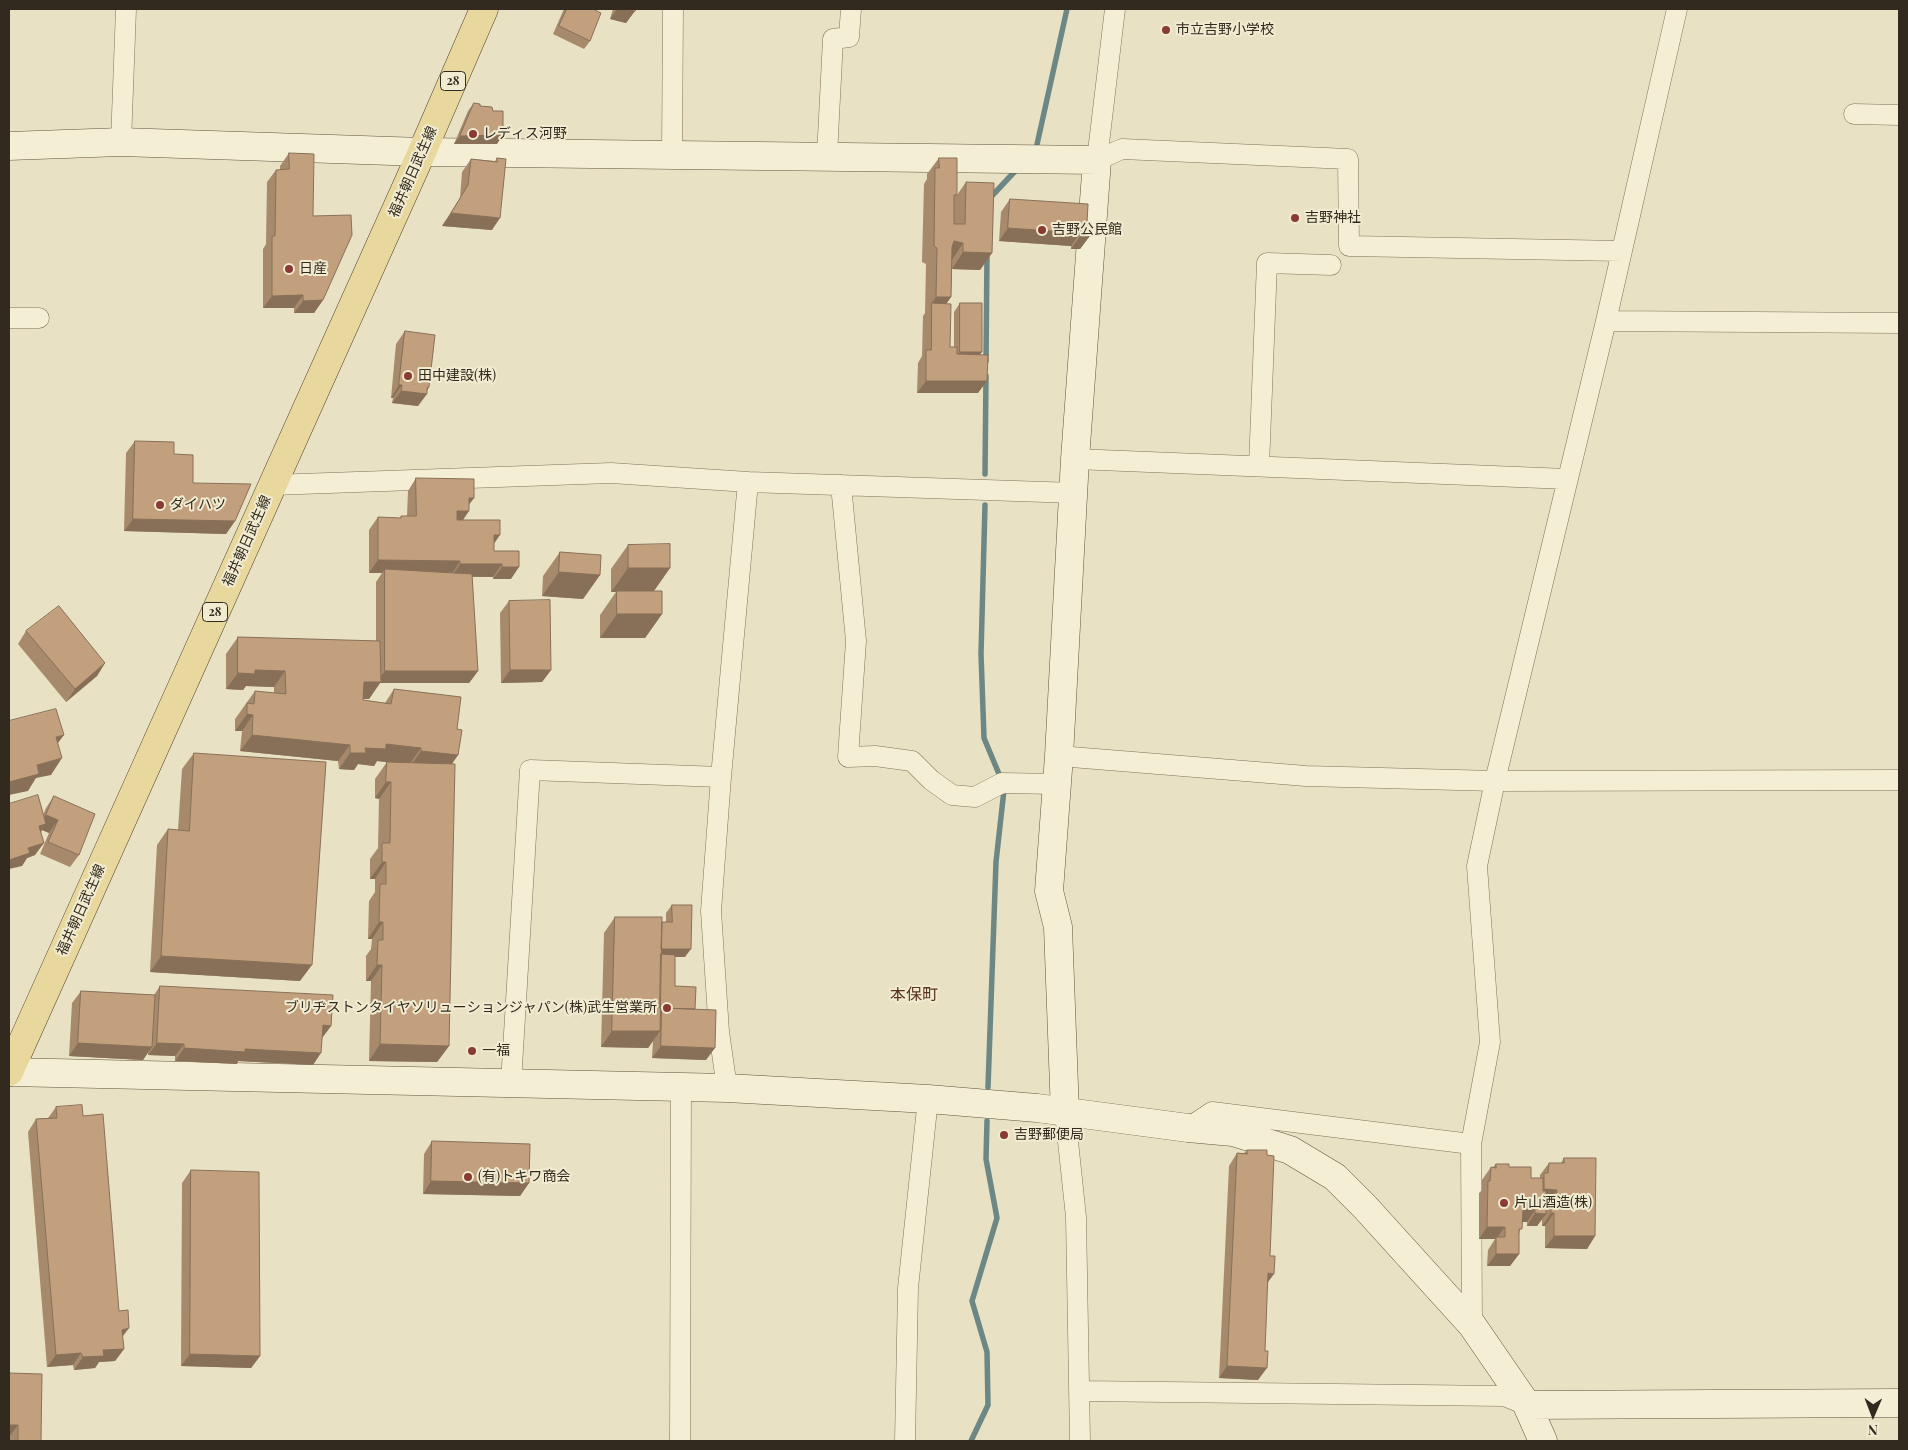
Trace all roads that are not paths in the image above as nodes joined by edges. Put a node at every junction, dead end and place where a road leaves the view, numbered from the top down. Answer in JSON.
{"nodes":[{"id":1,"x":126,"y":9,"type":"edge"},
{"id":2,"x":484,"y":9,"type":"edge"},
{"id":3,"x":673,"y":9,"type":"edge"},
{"id":4,"x":851,"y":9,"type":"edge"},
{"id":5,"x":1115,"y":9,"type":"edge"},
{"id":6,"x":1677,"y":9,"type":"edge"},
{"id":7,"x":1854,"y":114,"type":"dead end"},
{"id":8,"x":1899,"y":115,"type":"edge"},
{"id":9,"x":121,"y":142,"type":"junction"},
{"id":10,"x":9,"y":146,"type":"edge"},
{"id":11,"x":422,"y":152,"type":"junction"},
{"id":12,"x":672,"y":154,"type":"junction"},
{"id":13,"x":827,"y":156,"type":"junction"},
{"id":14,"x":1097,"y":160,"type":"junction"},
{"id":15,"x":1622,"y":250,"type":"junction"},
{"id":16,"x":1331,"y":265,"type":"dead end"},
{"id":17,"x":9,"y":318,"type":"edge"},
{"id":18,"x":39,"y":318,"type":"dead end"},
{"id":19,"x":1606,"y":321,"type":"junction"},
{"id":20,"x":1899,"y":323,"type":"edge"},
{"id":21,"x":1075,"y":459,"type":"junction"},
{"id":22,"x":1260,"y":466,"type":"junction"},
{"id":23,"x":1567,"y":479,"type":"junction"},
{"id":24,"x":748,"y":482,"type":"junction"},
{"id":25,"x":272,"y":485,"type":"junction"},
{"id":26,"x":842,"y":485,"type":"junction"},
{"id":27,"x":1075,"y":493,"type":"junction"},
{"id":28,"x":1059,"y":756,"type":"junction"},
{"id":29,"x":721,"y":777,"type":"junction"},
{"id":30,"x":1899,"y":780,"type":"edge"},
{"id":31,"x":1495,"y":781,"type":"junction"},
{"id":32,"x":1057,"y":784,"type":"junction"},
{"id":33,"x":9,"y":1072,"type":"edge"},
{"id":34,"x":510,"y":1083,"type":"junction"},
{"id":35,"x":681,"y":1087,"type":"junction"},
{"id":36,"x":727,"y":1088,"type":"junction"},
{"id":37,"x":928,"y":1099,"type":"junction"},
{"id":38,"x":1065,"y":1113,"type":"junction"},
{"id":39,"x":1188,"y":1128,"type":"junction"},
{"id":40,"x":1471,"y":1144,"type":"junction"},
{"id":41,"x":1472,"y":1325,"type":"junction"},
{"id":42,"x":1081,"y":1391,"type":"junction"},
{"id":43,"x":1899,"y":1403,"type":"edge"},
{"id":44,"x":1527,"y":1405,"type":"junction"},
{"id":45,"x":680,"y":1441,"type":"edge"},
{"id":46,"x":905,"y":1441,"type":"edge"},
{"id":47,"x":1080,"y":1441,"type":"edge"},
{"id":48,"x":1543,"y":1441,"type":"edge"}],
"edges":[{"from":1,"to":9,"type":"street"},
{"from":2,"to":11,"type":"main road","name":"福井朝日武生線","number":"28"},
{"from":3,"to":12,"type":"street"},
{"from":4,"to":13,"type":"street"},
{"from":5,"to":14,"type":"street"},
{"from":6,"to":15,"type":"street"},
{"from":7,"to":8,"type":"street"},
{"from":9,"to":10,"type":"street"},
{"from":9,"to":11,"type":"street"},
{"from":11,"to":12,"type":"street"},
{"from":11,"to":25,"type":"main road","name":"福井朝日武生線","number":"28"},
{"from":12,"to":13,"type":"street"},
{"from":13,"to":14,"type":"street"},
{"from":14,"to":15,"type":"street"},
{"from":14,"to":21,"type":"street"},
{"from":15,"to":19,"type":"street"},
{"from":16,"to":22,"type":"street"},
{"from":17,"to":18,"type":"street"},
{"from":19,"to":20,"type":"street"},
{"from":19,"to":23,"type":"street"},
{"from":21,"to":22,"type":"street"},
{"from":21,"to":27,"type":"street"},
{"from":22,"to":23,"type":"street"},
{"from":23,"to":31,"type":"street"},
{"from":24,"to":25,"type":"street"},
{"from":24,"to":26,"type":"street"},
{"from":24,"to":29,"type":"street"},
{"from":25,"to":33,"type":"main road","name":"福井朝日武生線","number":"28"},
{"from":26,"to":27,"type":"street"},
{"from":26,"to":32,"type":"street"},
{"from":27,"to":28,"type":"street"},
{"from":28,"to":31,"type":"street"},
{"from":28,"to":32,"type":"street"},
{"from":29,"to":34,"type":"street"},
{"from":29,"to":36,"type":"street"},
{"from":30,"to":31,"type":"street"},
{"from":31,"to":40,"type":"street"},
{"from":32,"to":38,"type":"street"},
{"from":33,"to":34,"type":"street"},
{"from":34,"to":35,"type":"street"},
{"from":35,"to":36,"type":"street"},
{"from":35,"to":45,"type":"street"},
{"from":36,"to":37,"type":"street"},
{"from":37,"to":38,"type":"street"},
{"from":37,"to":46,"type":"street"},
{"from":38,"to":39,"type":"street"},
{"from":38,"to":42,"type":"street"},
{"from":39,"to":40,"type":"street"},
{"from":39,"to":41,"type":"street"},
{"from":40,"to":41,"type":"street"},
{"from":41,"to":44,"type":"street"},
{"from":42,"to":44,"type":"street"},
{"from":42,"to":47,"type":"street"},
{"from":43,"to":44,"type":"street"},
{"from":44,"to":48,"type":"street"}]}
